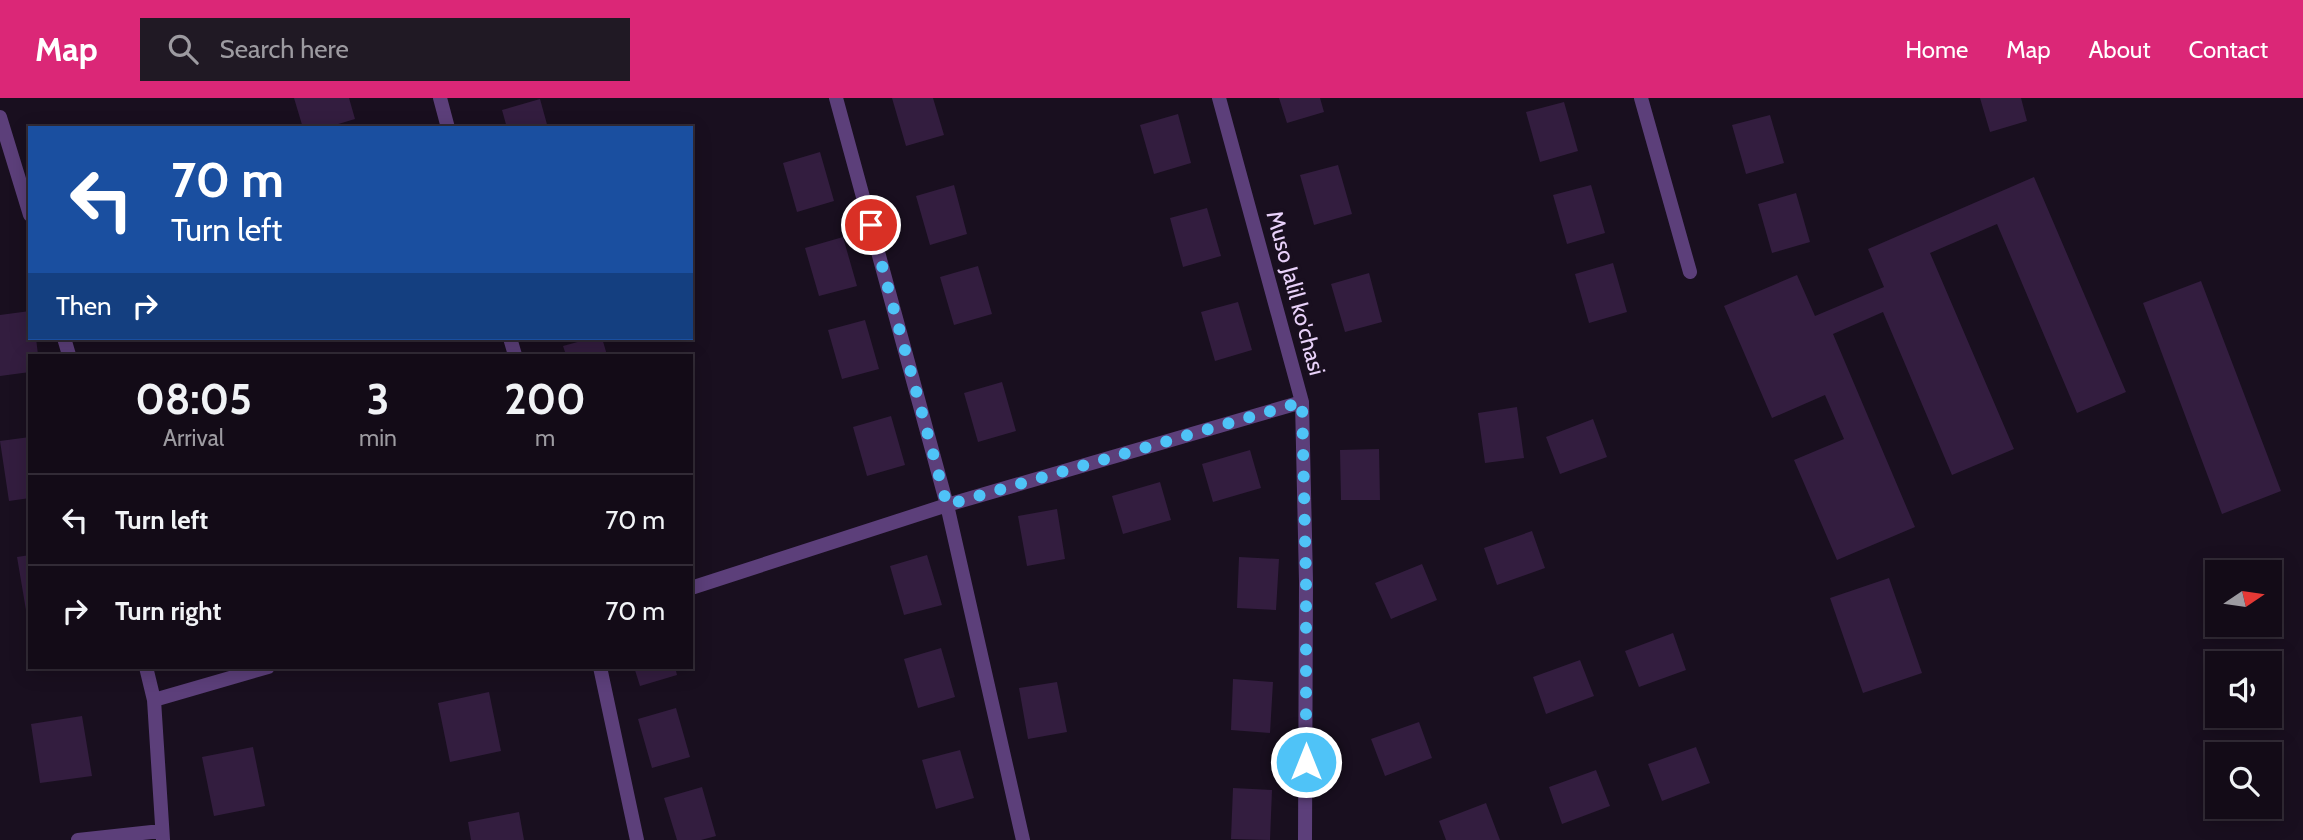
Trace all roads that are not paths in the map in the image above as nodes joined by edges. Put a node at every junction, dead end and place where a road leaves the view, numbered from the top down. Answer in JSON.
{"nodes":[{"id":1,"x":440,"y":98,"type":"edge"},
{"id":2,"x":836,"y":98,"type":"edge"},
{"id":3,"x":1219,"y":98,"type":"edge"},
{"id":4,"x":1641,"y":98,"type":"edge"},
{"id":5,"x":0,"y":117,"type":"edge"},
{"id":6,"x":448,"y":126,"type":"edge"},
{"id":7,"x":28,"y":208,"type":"edge"},
{"id":8,"x":1690,"y":272,"type":"dead end"},
{"id":9,"x":1302,"y":402,"type":"junction"},
{"id":10,"x":947,"y":505,"type":"junction"},
{"id":11,"x":693,"y":587,"type":"edge"},
{"id":12,"x":146,"y":669,"type":"edge"},
{"id":13,"x":261,"y":669,"type":"edge"},
{"id":14,"x":600,"y":669,"type":"edge"},
{"id":15,"x":153,"y":700,"type":"junction"},
{"id":16,"x":162,"y":835,"type":"edge"},
{"id":17,"x":78,"y":840,"type":"edge"},
{"id":18,"x":638,"y":840,"type":"edge"},
{"id":19,"x":1023,"y":840,"type":"edge"},
{"id":20,"x":1305,"y":840,"type":"edge"}],
"edges":[{"from":1,"to":6,"type":"street"},
{"from":2,"to":10,"type":"street"},
{"from":3,"to":9,"type":"street","name":"Muso Jalil ko'chasi"},
{"from":4,"to":8,"type":"street"},
{"from":5,"to":7,"type":"street"},
{"from":9,"to":10,"type":"street"},
{"from":9,"to":20,"type":"street","name":"Muso Jalil ko'chasi"},
{"from":10,"to":11,"type":"street"},
{"from":10,"to":19,"type":"street"},
{"from":12,"to":15,"type":"street"},
{"from":13,"to":15,"type":"street"},
{"from":14,"to":18,"type":"street"},
{"from":15,"to":16,"type":"street"},
{"from":16,"to":17,"type":"street"}]}
